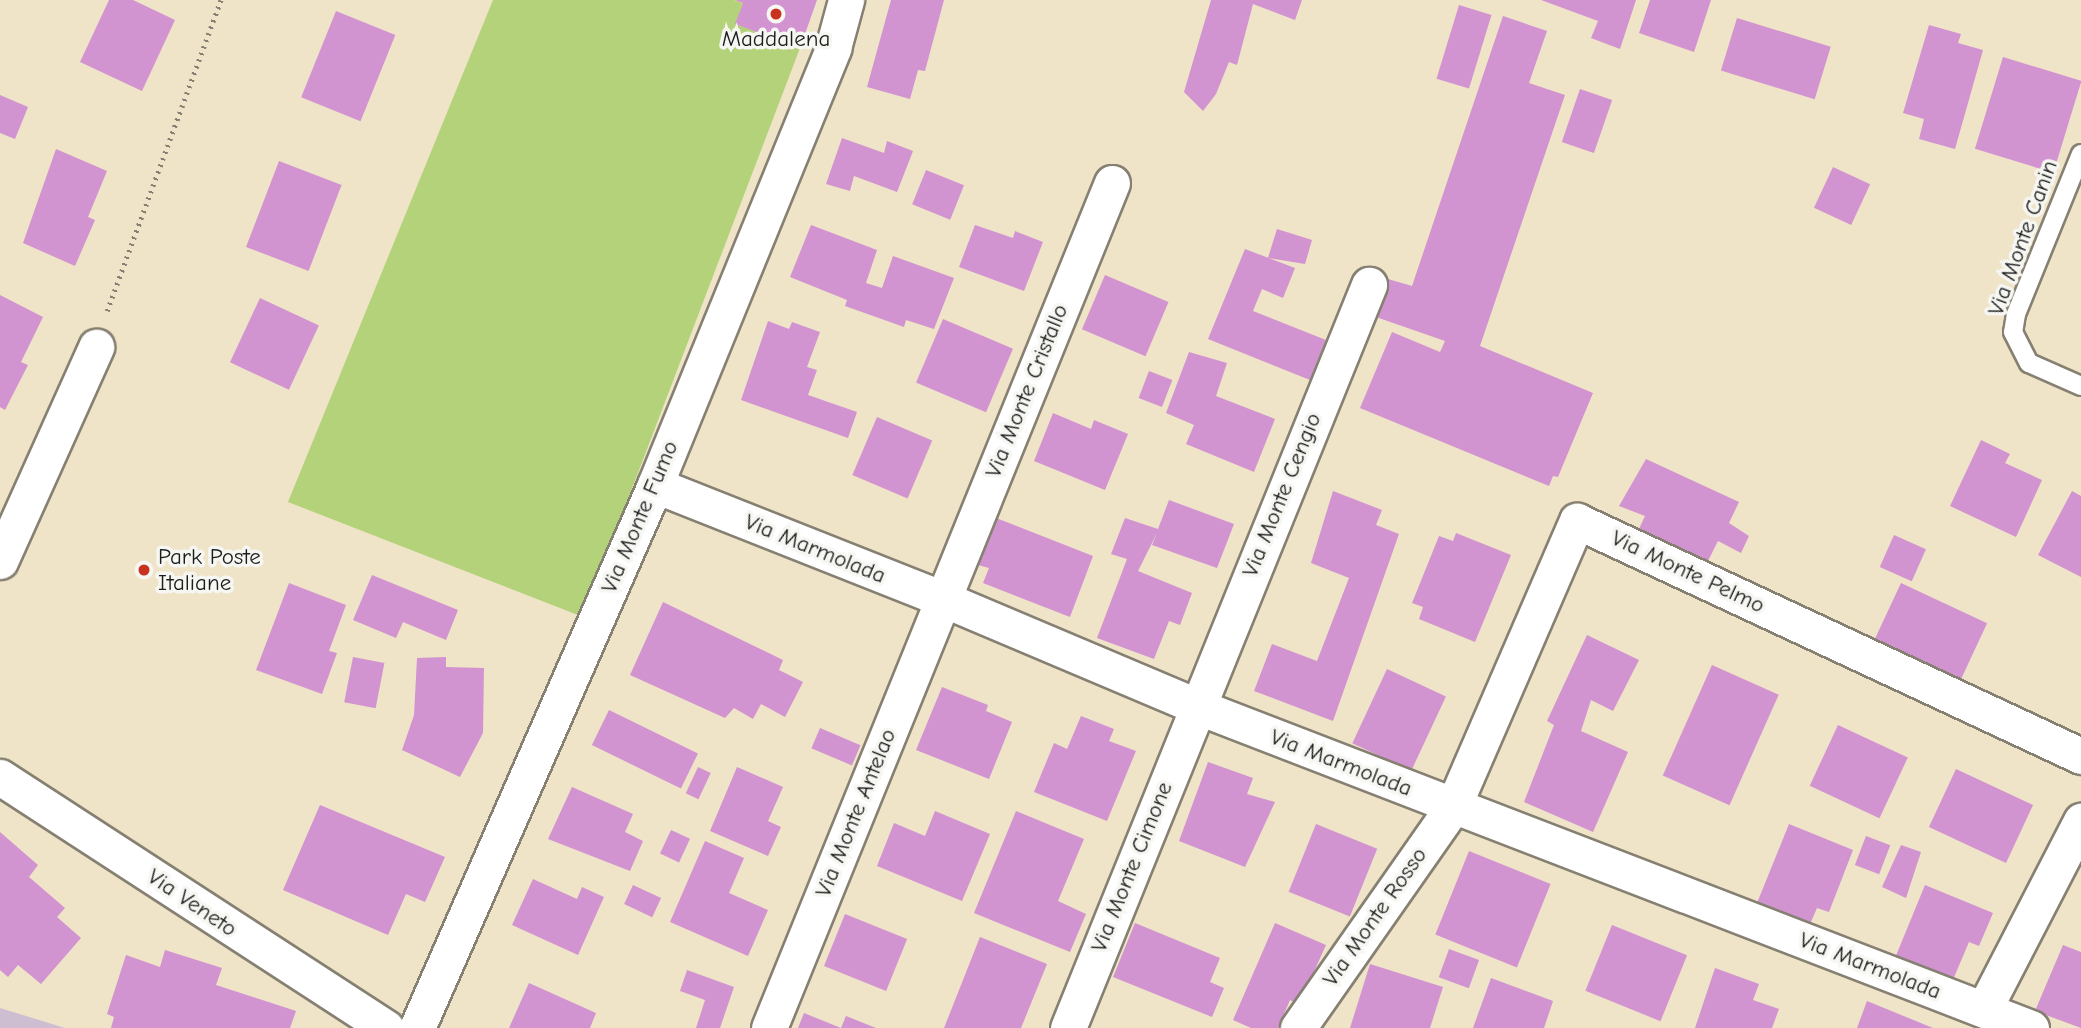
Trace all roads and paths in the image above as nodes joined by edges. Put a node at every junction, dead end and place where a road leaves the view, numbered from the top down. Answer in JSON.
{"nodes":[{"id":1,"x":221,"y":0,"type":"edge"},
{"id":2,"x":846,"y":0,"type":"edge"},
{"id":3,"x":2081,"y":154,"type":"edge"},
{"id":4,"x":1112,"y":183,"type":"dead end"},
{"id":5,"x":1368,"y":285,"type":"dead end"},
{"id":6,"x":96,"y":346,"type":"joint"},
{"id":7,"x":2081,"y":386,"type":"edge"},
{"id":8,"x":655,"y":485,"type":"junction"},
{"id":9,"x":0,"y":561,"type":"edge"},
{"id":10,"x":943,"y":599,"type":"junction"},
{"id":11,"x":1196,"y":706,"type":"junction"},
{"id":12,"x":2081,"y":756,"type":"edge"},
{"id":13,"x":0,"y":777,"type":"edge"},
{"id":14,"x":1453,"y":807,"type":"junction"},
{"id":15,"x":2081,"y":821,"type":"edge"},
{"id":16,"x":1984,"y":1009,"type":"junction"},
{"id":17,"x":386,"y":1028,"type":"edge"},
{"id":18,"x":417,"y":1028,"type":"edge"},
{"id":19,"x":769,"y":1028,"type":"edge"},
{"id":20,"x":1068,"y":1028,"type":"edge"},
{"id":21,"x":1297,"y":1028,"type":"edge"},
{"id":22,"x":2031,"y":1028,"type":"edge"}],
"edges":[{"from":1,"to":6,"type":"path"},
{"from":2,"to":8,"type":"street","name":"Via Monte Fumo"},
{"from":3,"to":7,"type":"lane","name":"Via Monte Canin"},
{"from":4,"to":10,"type":"street","name":"Via Monte Cristallo"},
{"from":5,"to":11,"type":"street","name":"Via Monte Cengio"},
{"from":6,"to":9,"type":"street"},
{"from":8,"to":10,"type":"street","name":"Via Marmolada"},
{"from":8,"to":18,"type":"street","name":"Via Monte Fumo"},
{"from":10,"to":11,"type":"street","name":"Via Marmolada"},
{"from":10,"to":19,"type":"street","name":"Via Monte Antelao"},
{"from":11,"to":14,"type":"street","name":"Via Marmolada"},
{"from":11,"to":20,"type":"street","name":"Via Monte Cimone"},
{"from":12,"to":14,"type":"street","name":"Via Monte Pelmo"},
{"from":13,"to":17,"type":"street","name":"Via Veneto"},
{"from":14,"to":16,"type":"street","name":"Via Marmolada"},
{"from":14,"to":21,"type":"street","name":"Via Monte Rosso"},
{"from":15,"to":16,"type":"street"},
{"from":16,"to":22,"type":"street","name":"Via Marmolada"}]}
